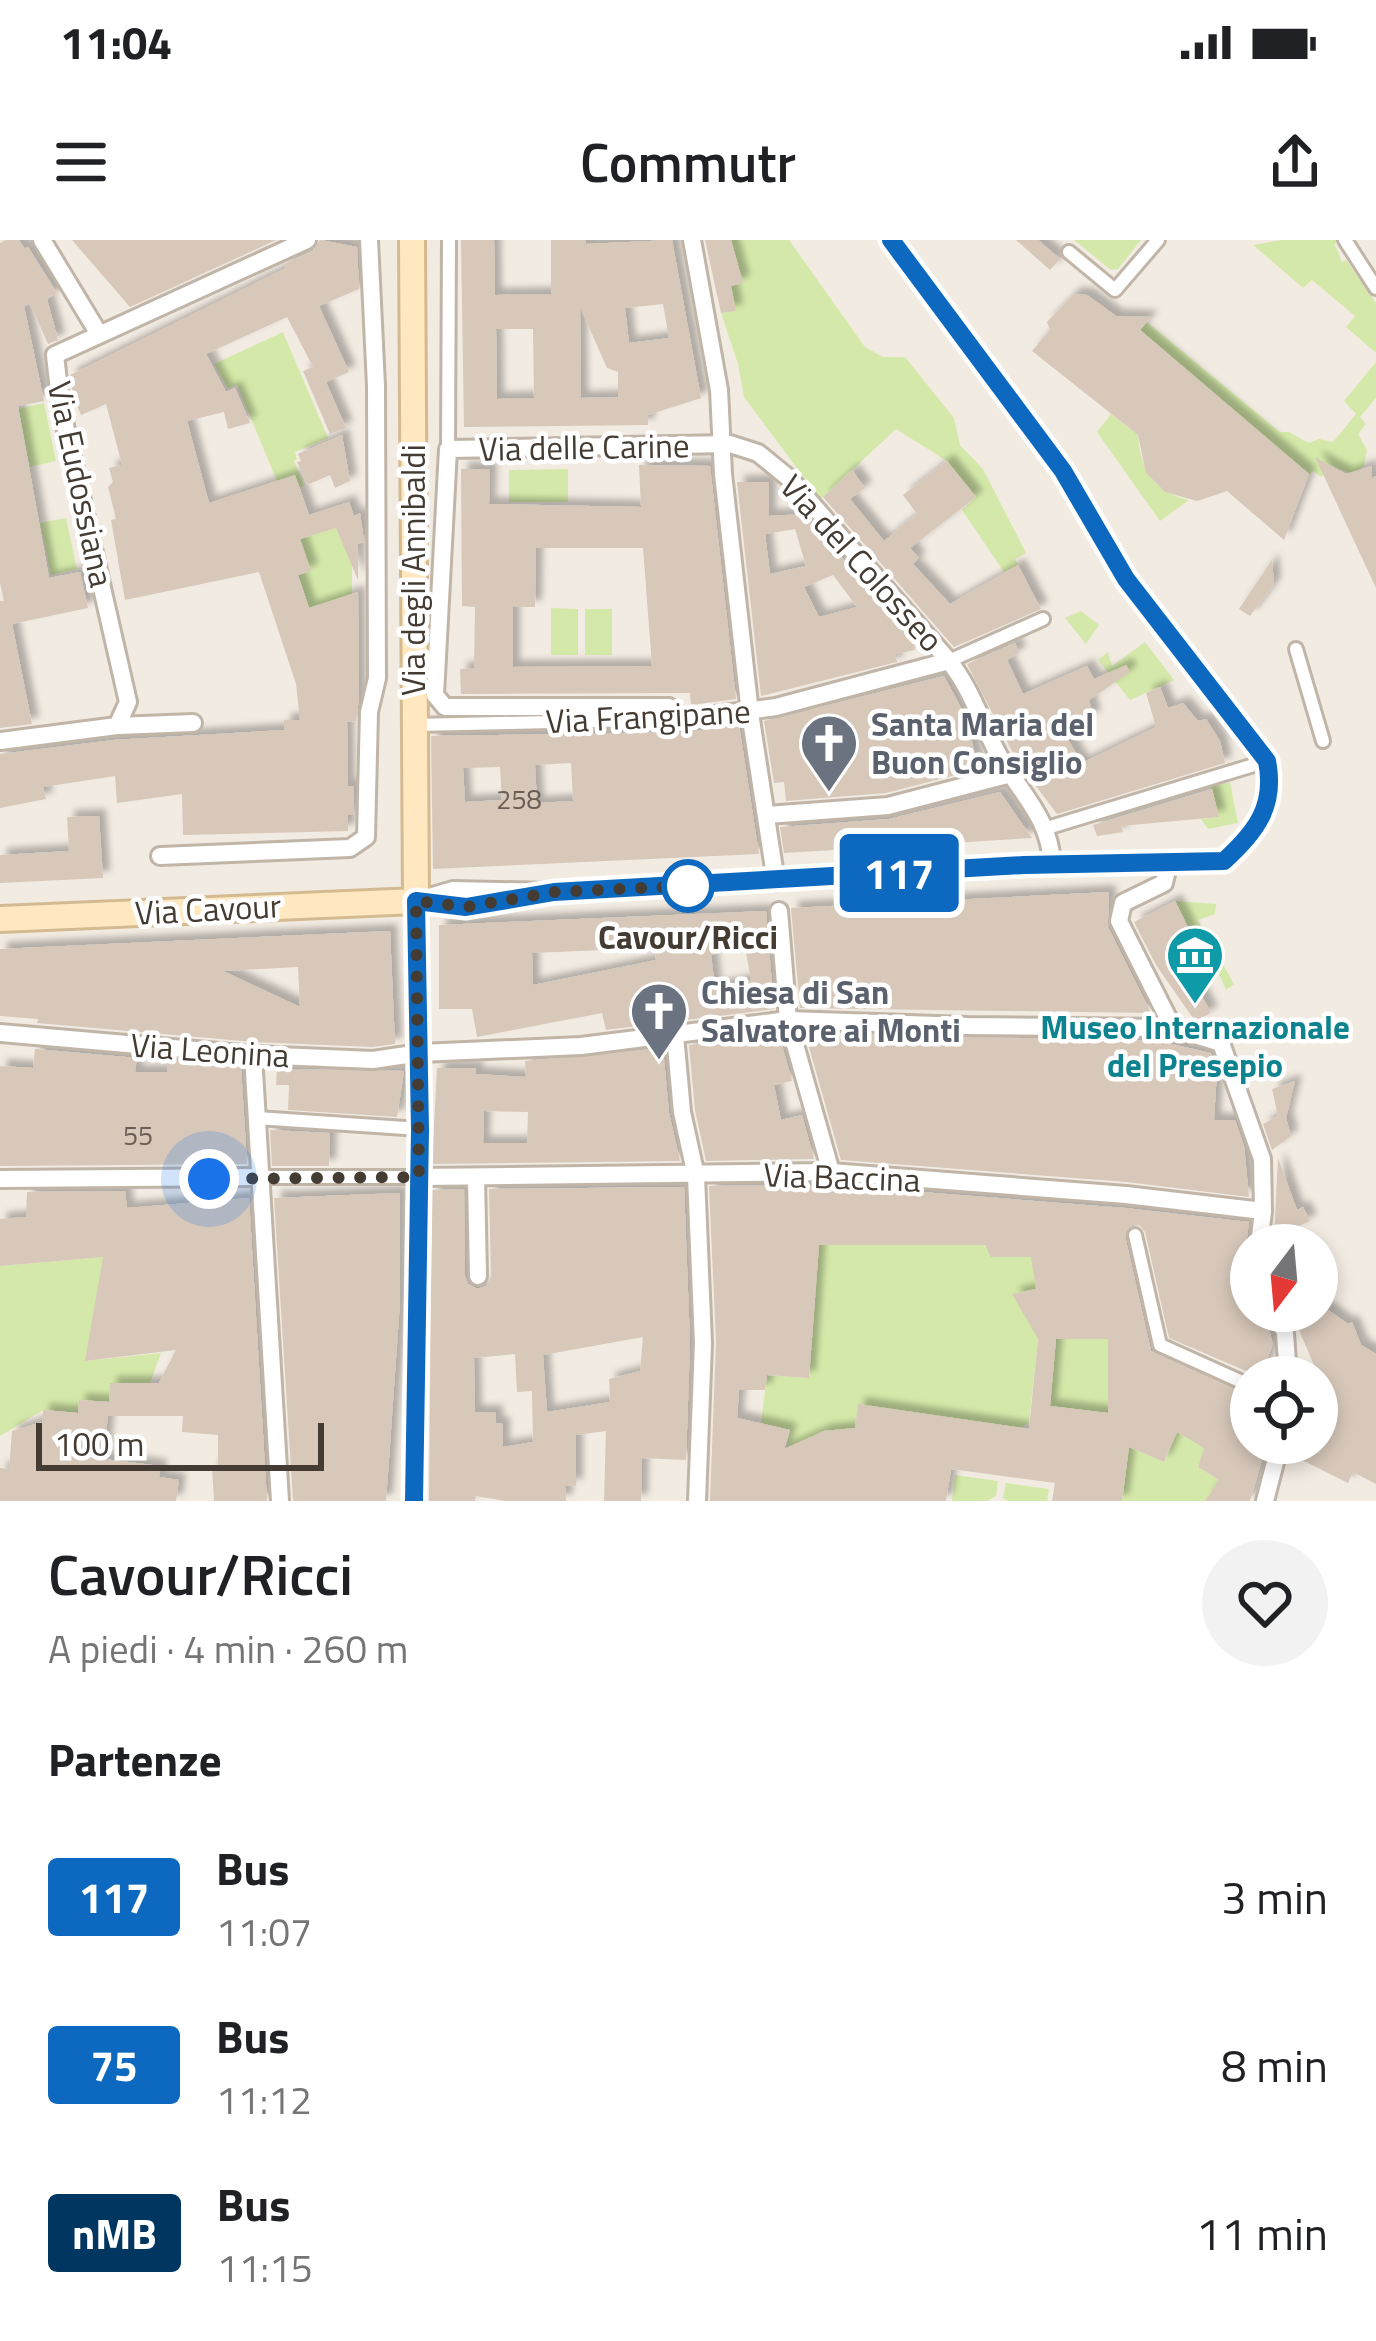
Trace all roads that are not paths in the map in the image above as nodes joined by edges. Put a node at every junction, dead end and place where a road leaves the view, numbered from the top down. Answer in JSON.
{"nodes":[{"id":1,"x":41,"y":240,"type":"edge"},
{"id":2,"x":308,"y":240,"type":"edge"},
{"id":3,"x":369,"y":240,"type":"edge"},
{"id":4,"x":412,"y":240,"type":"edge"},
{"id":5,"x":448,"y":240,"type":"edge"},
{"id":6,"x":692,"y":240,"type":"edge"},
{"id":7,"x":1158,"y":240,"type":"edge"},
{"id":8,"x":1345,"y":240,"type":"edge"},
{"id":9,"x":1069,"y":252,"type":"dead end"},
{"id":10,"x":1376,"y":288,"type":"edge"},
{"id":11,"x":99,"y":334,"type":"junction"},
{"id":12,"x":721,"y":444,"type":"junction"},
{"id":13,"x":448,"y":449,"type":"junction"},
{"id":14,"x":1043,"y":620,"type":"dead end"},
{"id":15,"x":1296,"y":650,"type":"dead end"},
{"id":16,"x":949,"y":661,"type":"junction"},
{"id":17,"x":750,"y":713,"type":"junction"},
{"id":18,"x":685,"y":719,"type":"junction"},
{"id":19,"x":194,"y":723,"type":"dead end"},
{"id":20,"x":413,"y":725,"type":"junction"},
{"id":21,"x":117,"y":727,"type":"junction"},
{"id":22,"x":0,"y":741,"type":"edge"},
{"id":23,"x":1323,"y":741,"type":"dead end"},
{"id":24,"x":1267,"y":761,"type":"dead end"},
{"id":25,"x":1011,"y":774,"type":"junction"},
{"id":26,"x":767,"y":815,"type":"junction"},
{"id":27,"x":1046,"y":828,"type":"junction"},
{"id":28,"x":160,"y":856,"type":"dead end"},
{"id":29,"x":1169,"y":861,"type":"junction"},
{"id":30,"x":1209,"y":862,"type":"dead end"},
{"id":31,"x":1052,"y":864,"type":"junction"},
{"id":32,"x":776,"y":882,"type":"junction"},
{"id":33,"x":416,"y":901,"type":"junction"},
{"id":34,"x":779,"y":911,"type":"dead end"},
{"id":35,"x":0,"y":919,"type":"edge"},
{"id":36,"x":788,"y":1020,"type":"junction"},
{"id":37,"x":1173,"y":1028,"type":"junction"},
{"id":38,"x":0,"y":1033,"type":"edge"},
{"id":39,"x":674,"y":1035,"type":"junction"},
{"id":40,"x":420,"y":1053,"type":"junction"},
{"id":41,"x":254,"y":1055,"type":"junction"},
{"id":42,"x":257,"y":1118,"type":"junction"},
{"id":43,"x":420,"y":1130,"type":"junction"},
{"id":44,"x":831,"y":1172,"type":"junction"},
{"id":45,"x":261,"y":1177,"type":"junction"},
{"id":46,"x":419,"y":1177,"type":"junction"},
{"id":47,"x":476,"y":1177,"type":"junction"},
{"id":48,"x":696,"y":1177,"type":"junction"},
{"id":49,"x":0,"y":1179,"type":"edge"},
{"id":50,"x":1263,"y":1211,"type":"junction"},
{"id":51,"x":1261,"y":1224,"type":"edge"},
{"id":52,"x":1135,"y":1235,"type":"dead end"},
{"id":53,"x":478,"y":1276,"type":"dead end"},
{"id":54,"x":1230,"y":1377,"type":"edge"},
{"id":55,"x":1275,"y":1464,"type":"edge"},
{"id":56,"x":280,"y":1501,"type":"edge"},
{"id":57,"x":414,"y":1501,"type":"edge"},
{"id":58,"x":697,"y":1501,"type":"edge"},
{"id":59,"x":1265,"y":1501,"type":"edge"}],
"edges":[{"from":1,"to":11,"type":"street"},
{"from":2,"to":11,"type":"street"},
{"from":3,"to":28,"type":"street"},
{"from":4,"to":20,"type":"main road","name":"Via degli Annibaldi"},
{"from":5,"to":13,"type":"street"},
{"from":6,"to":12,"type":"street"},
{"from":7,"to":9,"type":"street"},
{"from":8,"to":10,"type":"street"},
{"from":11,"to":21,"type":"street","name":"Via Eudossiana"},
{"from":12,"to":13,"type":"street","name":"Via delle Carine"},
{"from":12,"to":16,"type":"street","name":"Via del Colosseo"},
{"from":12,"to":17,"type":"street"},
{"from":13,"to":18,"type":"street"},
{"from":14,"to":16,"type":"street"},
{"from":15,"to":23,"type":"street"},
{"from":16,"to":17,"type":"street","name":"Via Frangipane"},
{"from":16,"to":25,"type":"street","name":"Via del Colosseo"},
{"from":17,"to":18,"type":"street","name":"Via Frangipane"},
{"from":17,"to":26,"type":"street"},
{"from":18,"to":20,"type":"street","name":"Via Frangipane"},
{"from":19,"to":21,"type":"street"},
{"from":20,"to":33,"type":"main road","name":"Via degli Annibaldi"},
{"from":21,"to":22,"type":"street"},
{"from":24,"to":27,"type":"street"},
{"from":25,"to":26,"type":"street"},
{"from":25,"to":27,"type":"street","name":"Via del Colosseo"},
{"from":26,"to":32,"type":"street"},
{"from":27,"to":31,"type":"street"},
{"from":29,"to":30,"type":"street","name":"Via Cavour"},
{"from":29,"to":31,"type":"street","name":"Via Cavour"},
{"from":29,"to":37,"type":"street"},
{"from":31,"to":32,"type":"street","name":"Via Cavour"},
{"from":32,"to":33,"type":"street","name":"Via Cavour"},
{"from":33,"to":35,"type":"main road","name":"Via Cavour"},
{"from":33,"to":40,"type":"street"},
{"from":34,"to":36,"type":"street"},
{"from":36,"to":37,"type":"street","name":"Via Leonina"},
{"from":36,"to":39,"type":"street","name":"Via Leonina"},
{"from":36,"to":44,"type":"street"},
{"from":37,"to":50,"type":"street"},
{"from":38,"to":41,"type":"street","name":"Via Leonina"},
{"from":39,"to":40,"type":"street","name":"Via Leonina"},
{"from":39,"to":48,"type":"street"},
{"from":40,"to":41,"type":"street","name":"Via Leonina"},
{"from":40,"to":43,"type":"street"},
{"from":41,"to":42,"type":"street"},
{"from":42,"to":43,"type":"street"},
{"from":42,"to":45,"type":"street"},
{"from":43,"to":46,"type":"street"},
{"from":44,"to":48,"type":"street","name":"Via Baccina"},
{"from":44,"to":50,"type":"street","name":"Via Baccina"},
{"from":45,"to":46,"type":"street"},
{"from":45,"to":49,"type":"street"},
{"from":45,"to":56,"type":"street"},
{"from":46,"to":47,"type":"street","name":"Via Baccina"},
{"from":46,"to":57,"type":"street"},
{"from":47,"to":48,"type":"street","name":"Via Baccina"},
{"from":47,"to":53,"type":"street"},
{"from":48,"to":58,"type":"street"},
{"from":50,"to":51,"type":"street"},
{"from":52,"to":54,"type":"street"},
{"from":55,"to":59,"type":"street"}]}
